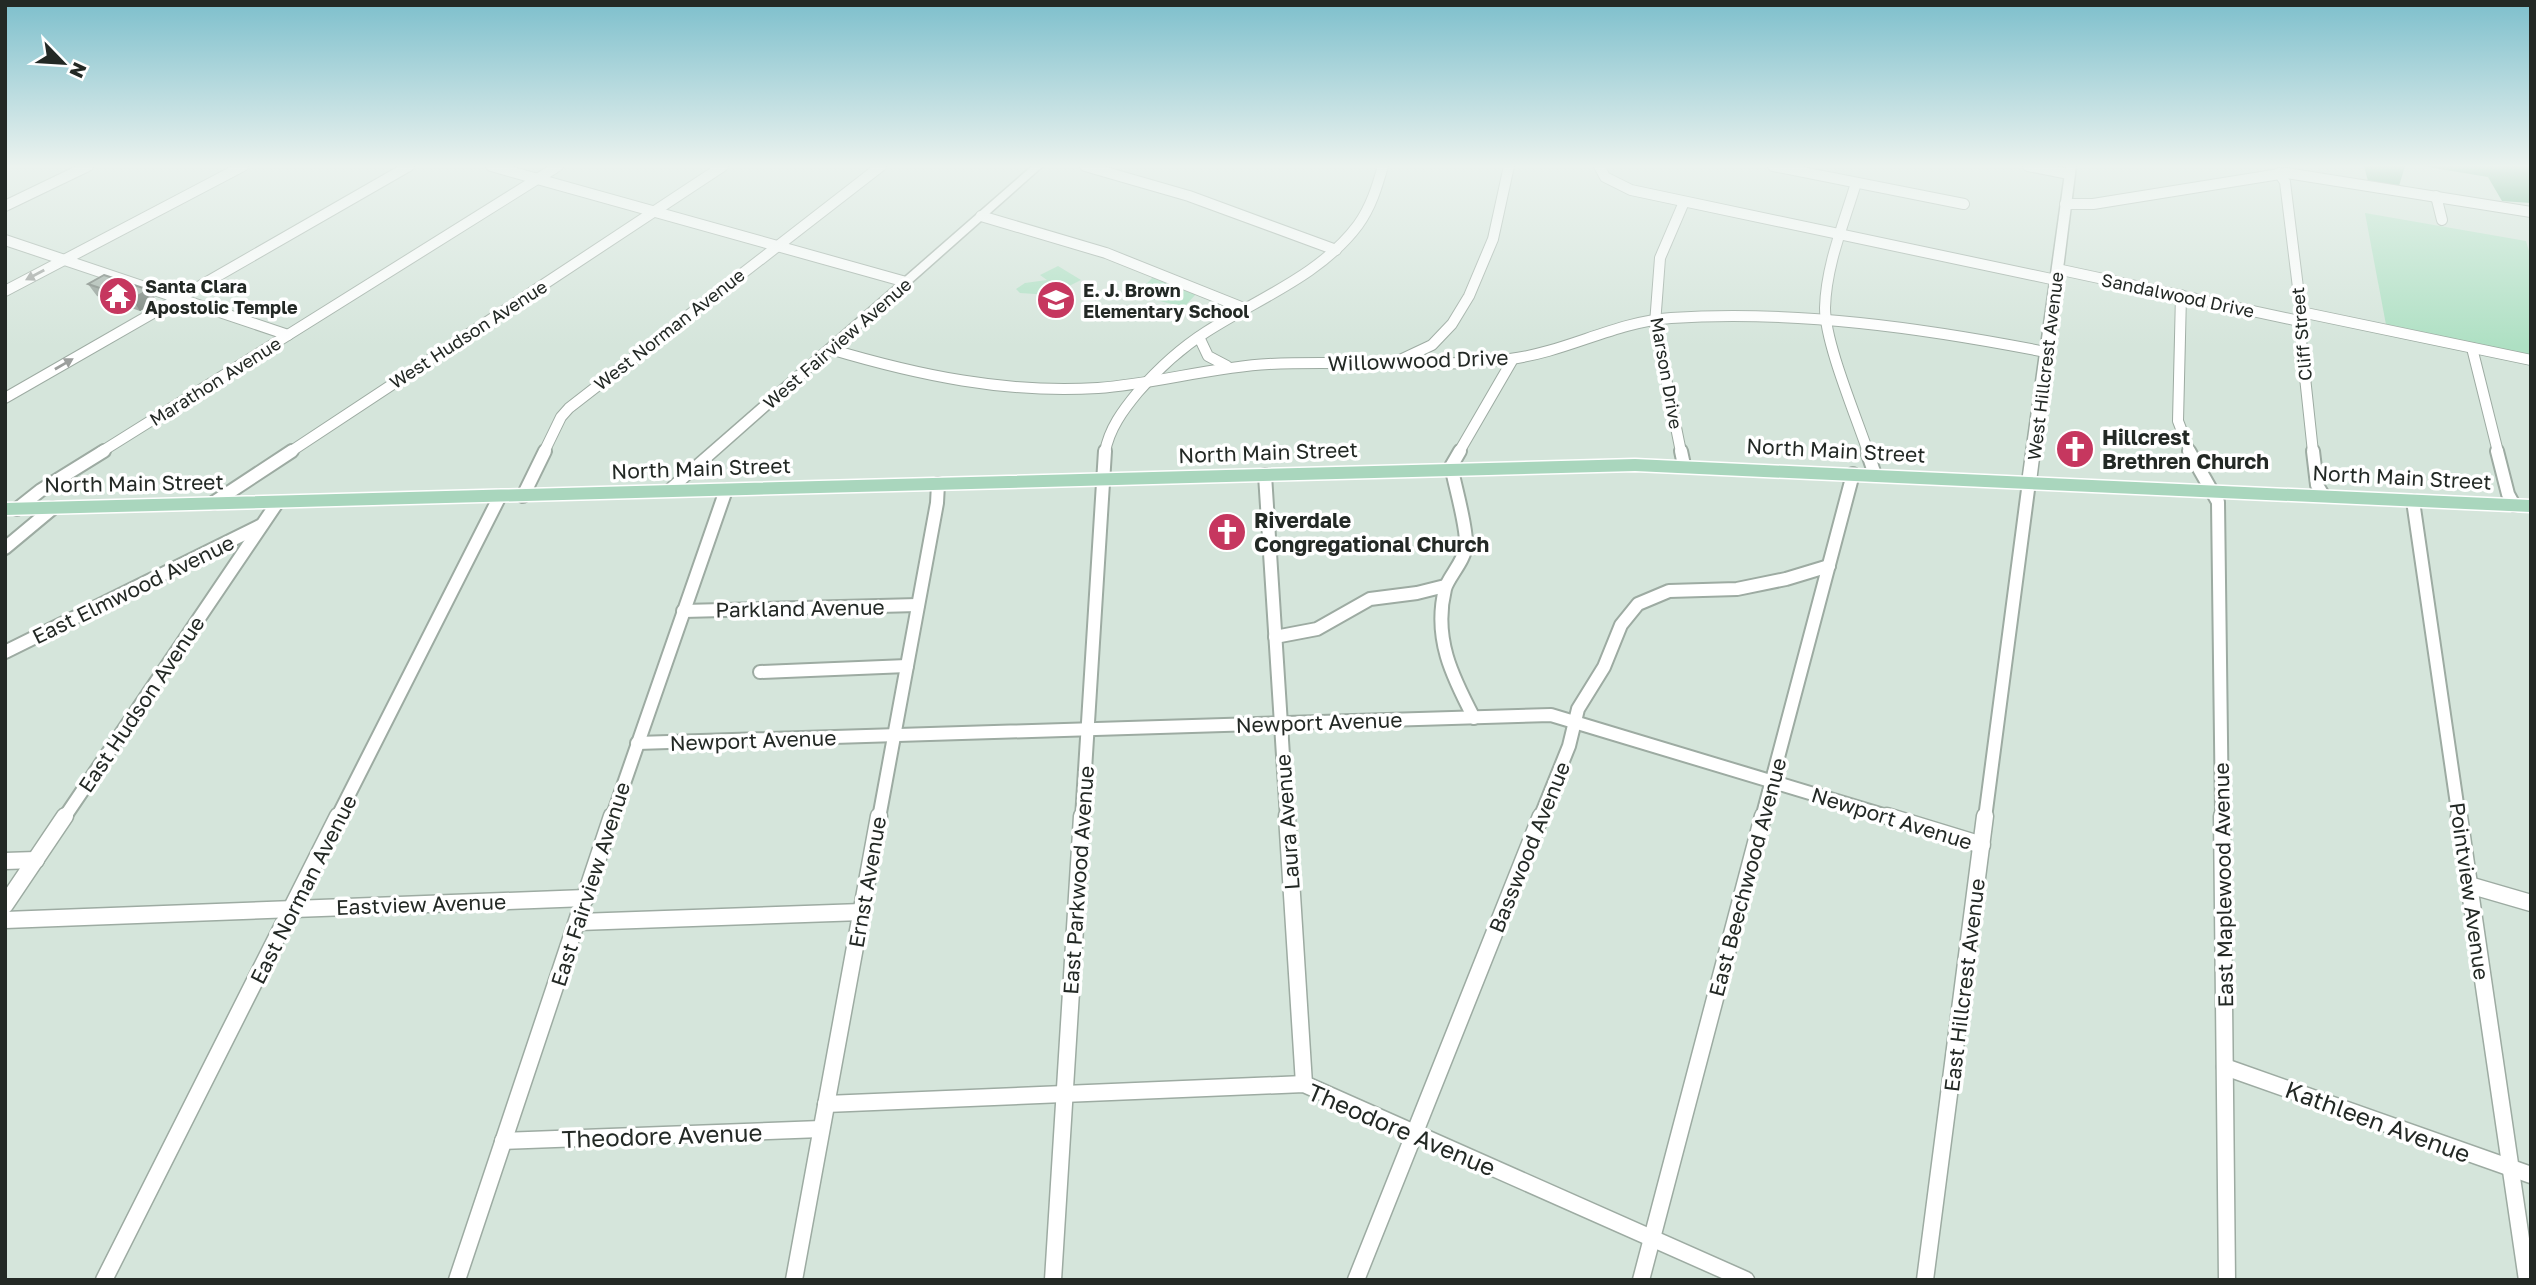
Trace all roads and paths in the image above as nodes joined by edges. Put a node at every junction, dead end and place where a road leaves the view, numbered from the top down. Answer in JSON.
{"nodes":[{"id":1,"x":129,"y":226,"type":"edge"},
{"id":2,"x":305,"y":226,"type":"edge"},
{"id":3,"x":462,"y":226,"type":"edge"},
{"id":4,"x":631,"y":226,"type":"edge"},
{"id":5,"x":706,"y":226,"type":"edge"},
{"id":6,"x":802,"y":226,"type":"edge"},
{"id":7,"x":970,"y":226,"type":"edge"},
{"id":8,"x":1015,"y":226,"type":"edge"},
{"id":9,"x":1271,"y":226,"type":"edge"},
{"id":10,"x":1357,"y":226,"type":"edge"},
{"id":11,"x":1494,"y":226,"type":"edge"},
{"id":12,"x":1674,"y":226,"type":"edge"},
{"id":13,"x":1797,"y":226,"type":"edge"},
{"id":14,"x":1843,"y":226,"type":"edge"},
{"id":15,"x":2062,"y":226,"type":"edge"},
{"id":16,"x":2290,"y":226,"type":"edge"},
{"id":17,"x":1840,"y":235,"type":"junction"},
{"id":18,"x":5,"y":240,"type":"edge"},
{"id":19,"x":776,"y":246,"type":"junction"},
{"id":20,"x":1336,"y":250,"type":"junction"},
{"id":21,"x":64,"y":260,"type":"junction"},
{"id":22,"x":2057,"y":274,"type":"junction"},
{"id":23,"x":906,"y":282,"type":"junction"},
{"id":24,"x":5,"y":291,"type":"edge"},
{"id":25,"x":2180,"y":296,"type":"junction"},
{"id":26,"x":179,"y":299,"type":"junction"},
{"id":27,"x":1246,"y":309,"type":"junction"},
{"id":28,"x":2300,"y":316,"type":"junction"},
{"id":29,"x":1656,"y":319,"type":"junction"},
{"id":30,"x":1826,"y":320,"type":"junction"},
{"id":31,"x":288,"y":335,"type":"junction"},
{"id":32,"x":1199,"y":337,"type":"junction"},
{"id":33,"x":1433,"y":345,"type":"junction"},
{"id":34,"x":2472,"y":348,"type":"junction"},
{"id":35,"x":830,"y":349,"type":"junction"},
{"id":36,"x":2046,"y":352,"type":"junction"},
{"id":37,"x":1513,"y":359,"type":"junction"},
{"id":38,"x":2531,"y":359,"type":"edge"},
{"id":39,"x":1461,"y":362,"type":"junction"},
{"id":40,"x":1391,"y":364,"type":"junction"},
{"id":41,"x":1231,"y":367,"type":"junction"},
{"id":42,"x":1148,"y":381,"type":"junction"},
{"id":43,"x":5,"y":398,"type":"edge"},
{"id":44,"x":1684,"y":466,"type":"junction"},
{"id":45,"x":1451,"y":470,"type":"junction"},
{"id":46,"x":1853,"y":474,"type":"junction"},
{"id":47,"x":1265,"y":475,"type":"junction"},
{"id":48,"x":1875,"y":475,"type":"junction"},
{"id":49,"x":1103,"y":479,"type":"junction"},
{"id":50,"x":2029,"y":482,"type":"junction"},
{"id":51,"x":938,"y":484,"type":"junction"},
{"id":52,"x":726,"y":490,"type":"junction"},
{"id":53,"x":667,"y":492,"type":"junction"},
{"id":54,"x":2214,"y":492,"type":"junction"},
{"id":55,"x":2323,"y":495,"type":"junction"},
{"id":56,"x":500,"y":496,"type":"junction"},
{"id":57,"x":523,"y":496,"type":"junction"},
{"id":58,"x":2413,"y":501,"type":"junction"},
{"id":59,"x":213,"y":503,"type":"junction"},
{"id":60,"x":276,"y":503,"type":"junction"},
{"id":61,"x":2523,"y":506,"type":"edge"},
{"id":62,"x":53,"y":508,"type":"junction"},
{"id":63,"x":11,"y":509,"type":"edge"},
{"id":64,"x":261,"y":526,"type":"junction"},
{"id":65,"x":5,"y":548,"type":"edge"},
{"id":66,"x":1829,"y":566,"type":"junction"},
{"id":67,"x":1445,"y":586,"type":"junction"},
{"id":68,"x":918,"y":605,"type":"junction"},
{"id":69,"x":683,"y":611,"type":"junction"},
{"id":70,"x":1275,"y":637,"type":"junction"},
{"id":71,"x":5,"y":652,"type":"edge"},
{"id":72,"x":907,"y":666,"type":"junction"},
{"id":73,"x":760,"y":672,"type":"dead end"},
{"id":74,"x":1474,"y":718,"type":"junction"},
{"id":75,"x":1574,"y":721,"type":"junction"},
{"id":76,"x":1280,"y":723,"type":"junction"},
{"id":77,"x":1088,"y":730,"type":"junction"},
{"id":78,"x":894,"y":736,"type":"junction"},
{"id":79,"x":637,"y":743,"type":"junction"},
{"id":80,"x":1772,"y":782,"type":"junction"},
{"id":81,"x":1982,"y":845,"type":"junction"},
{"id":82,"x":36,"y":860,"type":"junction"},
{"id":83,"x":5,"y":861,"type":"edge"},
{"id":84,"x":2469,"y":885,"type":"junction"},
{"id":85,"x":586,"y":898,"type":"junction"},
{"id":86,"x":2531,"y":904,"type":"edge"},
{"id":87,"x":5,"y":905,"type":"edge"},
{"id":88,"x":293,"y":908,"type":"junction"},
{"id":89,"x":862,"y":912,"type":"junction"},
{"id":90,"x":5,"y":920,"type":"edge"},
{"id":91,"x":579,"y":922,"type":"junction"},
{"id":92,"x":2225,"y":1067,"type":"junction"},
{"id":93,"x":1304,"y":1084,"type":"junction"},
{"id":94,"x":1065,"y":1095,"type":"junction"},
{"id":95,"x":826,"y":1104,"type":"junction"},
{"id":96,"x":821,"y":1129,"type":"junction"},
{"id":97,"x":1414,"y":1134,"type":"junction"},
{"id":98,"x":503,"y":1141,"type":"junction"},
{"id":99,"x":2510,"y":1168,"type":"junction"},
{"id":100,"x":2531,"y":1175,"type":"edge"},
{"id":101,"x":1652,"y":1239,"type":"junction"},
{"id":102,"x":104,"y":1280,"type":"edge"},
{"id":103,"x":457,"y":1280,"type":"edge"},
{"id":104,"x":794,"y":1280,"type":"edge"},
{"id":105,"x":1052,"y":1280,"type":"edge"},
{"id":106,"x":1356,"y":1280,"type":"edge"},
{"id":107,"x":1641,"y":1280,"type":"edge"},
{"id":108,"x":1746,"y":1280,"type":"edge"},
{"id":109,"x":1926,"y":1280,"type":"edge"},
{"id":110,"x":2228,"y":1280,"type":"edge"},
{"id":111,"x":2527,"y":1280,"type":"edge"}],
"edges":[{"from":1,"to":21,"type":"street"},
{"from":2,"to":26,"type":"street"},
{"from":3,"to":31,"type":"street","name":"Marathon Avenue"},
{"from":4,"to":59,"type":"street","name":"West Hudson Avenue"},
{"from":5,"to":19,"type":"street"},
{"from":6,"to":19,"type":"street","name":"West Norman Avenue"},
{"from":7,"to":23,"type":"street","name":"West Fairview Avenue"},
{"from":8,"to":27,"type":"street"},
{"from":9,"to":20,"type":"street"},
{"from":10,"to":20,"type":"street","name":"East Parkwood Avenue"},
{"from":11,"to":33,"type":"street"},
{"from":12,"to":29,"type":"street","name":"Marson Drive"},
{"from":13,"to":17,"type":"street","name":"Sandalwood Drive"},
{"from":14,"to":17,"type":"street"},
{"from":15,"to":22,"type":"street","name":"West Hillcrest Avenue"},
{"from":16,"to":28,"type":"street","name":"Cliff Street"},
{"from":17,"to":22,"type":"street","name":"Sandalwood Drive"},
{"from":17,"to":30,"type":"street"},
{"from":18,"to":21,"type":"street"},
{"from":19,"to":23,"type":"street"},
{"from":19,"to":57,"type":"street","name":"West Norman Avenue"},
{"from":20,"to":27,"type":"street","name":"East Parkwood Avenue"},
{"from":21,"to":24,"type":"street","one_way":true},
{"from":21,"to":26,"type":"street"},
{"from":22,"to":25,"type":"street","name":"Sandalwood Drive"},
{"from":22,"to":36,"type":"street","name":"West Hillcrest Avenue"},
{"from":23,"to":35,"type":"street","name":"West Fairview Avenue"},
{"from":25,"to":28,"type":"street","name":"Sandalwood Drive"},
{"from":25,"to":54,"type":"street"},
{"from":26,"to":31,"type":"street"},
{"from":43,"to":26,"type":"street","one_way":true},
{"from":27,"to":32,"type":"street","name":"East Parkwood Avenue"},
{"from":28,"to":34,"type":"street","name":"Sandalwood Drive"},
{"from":28,"to":55,"type":"street","name":"Cliff Street"},
{"from":29,"to":30,"type":"street","name":"Willowwood Drive"},
{"from":29,"to":37,"type":"street","name":"Willowwood Drive"},
{"from":29,"to":44,"type":"street","name":"Marson Drive"},
{"from":30,"to":36,"type":"street","name":"Willowwood Drive"},
{"from":30,"to":48,"type":"street"},
{"from":31,"to":63,"type":"street","name":"Marathon Avenue"},
{"from":32,"to":41,"type":"street"},
{"from":32,"to":42,"type":"street","name":"East Parkwood Avenue"},
{"from":33,"to":39,"type":"street"},
{"from":33,"to":40,"type":"street"},
{"from":34,"to":38,"type":"street","name":"Sandalwood Drive"},
{"from":34,"to":61,"type":"street"},
{"from":35,"to":42,"type":"street","name":"Willowwood Drive"},
{"from":35,"to":53,"type":"street","name":"West Fairview Avenue"},
{"from":36,"to":50,"type":"street","name":"West Hillcrest Avenue"},
{"from":37,"to":39,"type":"street","name":"Willowwood Drive"},
{"from":37,"to":45,"type":"street"},
{"from":39,"to":40,"type":"street","name":"Willowwood Drive"},
{"from":40,"to":41,"type":"street","name":"Willowwood Drive"},
{"from":41,"to":42,"type":"street","name":"Willowwood Drive"},
{"from":42,"to":49,"type":"street","name":"East Parkwood Avenue"},
{"from":44,"to":45,"type":"main road","name":"North Main Street"},
{"from":44,"to":46,"type":"main road","name":"North Main Street"},
{"from":45,"to":47,"type":"main road","name":"North Main Street"},
{"from":45,"to":67,"type":"street"},
{"from":46,"to":48,"type":"main road","name":"North Main Street"},
{"from":46,"to":66,"type":"street","name":"East Beechwood Avenue"},
{"from":47,"to":49,"type":"main road","name":"North Main Street"},
{"from":47,"to":70,"type":"street","name":"Laura Avenue"},
{"from":48,"to":50,"type":"main road","name":"North Main Street"},
{"from":49,"to":51,"type":"main road","name":"North Main Street"},
{"from":49,"to":77,"type":"street","name":"East Parkwood Avenue"},
{"from":50,"to":54,"type":"main road","name":"North Main Street"},
{"from":50,"to":81,"type":"street","name":"East Hillcrest Avenue"},
{"from":51,"to":52,"type":"main road","name":"North Main Street"},
{"from":51,"to":68,"type":"street","name":"Ernst Avenue"},
{"from":52,"to":53,"type":"main road","name":"North Main Street"},
{"from":52,"to":69,"type":"street","name":"East Fairview Avenue"},
{"from":53,"to":57,"type":"main road","name":"North Main Street"},
{"from":54,"to":55,"type":"main road","name":"North Main Street"},
{"from":54,"to":92,"type":"street","name":"East Maplewood Avenue"},
{"from":55,"to":58,"type":"main road","name":"North Main Street"},
{"from":56,"to":57,"type":"main road","name":"North Main Street"},
{"from":56,"to":60,"type":"main road","name":"North Main Street"},
{"from":56,"to":88,"type":"street","name":"East Norman Avenue"},
{"from":58,"to":61,"type":"main road","name":"North Main Street"},
{"from":58,"to":84,"type":"street","name":"Pointview Avenue"},
{"from":59,"to":60,"type":"main road","name":"North Main Street"},
{"from":59,"to":62,"type":"main road","name":"North Main Street"},
{"from":60,"to":64,"type":"street","name":"East Hudson Avenue"},
{"from":62,"to":63,"type":"main road","name":"North Main Street"},
{"from":62,"to":65,"type":"street"},
{"from":64,"to":71,"type":"street","name":"East Elmwood Avenue"},
{"from":64,"to":82,"type":"street","name":"East Hudson Avenue"},
{"from":66,"to":75,"type":"street","name":"Basswood Avenue"},
{"from":66,"to":80,"type":"street","name":"East Beechwood Avenue"},
{"from":67,"to":70,"type":"street"},
{"from":67,"to":74,"type":"street"},
{"from":68,"to":69,"type":"street","name":"Parkland Avenue"},
{"from":68,"to":72,"type":"street","name":"Ernst Avenue"},
{"from":69,"to":79,"type":"street","name":"East Fairview Avenue"},
{"from":70,"to":76,"type":"street","name":"Laura Avenue"},
{"from":72,"to":73,"type":"street"},
{"from":72,"to":78,"type":"street","name":"Ernst Avenue"},
{"from":74,"to":75,"type":"street","name":"Newport Avenue"},
{"from":74,"to":76,"type":"street","name":"Newport Avenue"},
{"from":75,"to":80,"type":"street","name":"Newport Avenue"},
{"from":75,"to":97,"type":"street","name":"Basswood Avenue"},
{"from":76,"to":77,"type":"street","name":"Newport Avenue"},
{"from":76,"to":93,"type":"street","name":"Laura Avenue"},
{"from":77,"to":78,"type":"street","name":"Newport Avenue"},
{"from":77,"to":94,"type":"street","name":"East Parkwood Avenue"},
{"from":78,"to":79,"type":"street","name":"Newport Avenue"},
{"from":78,"to":89,"type":"street","name":"Ernst Avenue"},
{"from":79,"to":85,"type":"street","name":"East Fairview Avenue"},
{"from":80,"to":81,"type":"street","name":"Newport Avenue"},
{"from":80,"to":101,"type":"street","name":"East Beechwood Avenue"},
{"from":81,"to":109,"type":"street","name":"East Hillcrest Avenue"},
{"from":82,"to":83,"type":"street"},
{"from":82,"to":87,"type":"street","name":"East Hudson Avenue"},
{"from":84,"to":86,"type":"street"},
{"from":84,"to":99,"type":"street","name":"Pointview Avenue"},
{"from":85,"to":88,"type":"street","name":"Eastview Avenue"},
{"from":85,"to":91,"type":"street","name":"East Fairview Avenue"},
{"from":88,"to":90,"type":"street","name":"Eastview Avenue"},
{"from":88,"to":102,"type":"street","name":"East Norman Avenue"},
{"from":89,"to":91,"type":"street"},
{"from":89,"to":95,"type":"street","name":"Ernst Avenue"},
{"from":91,"to":98,"type":"street","name":"East Fairview Avenue"},
{"from":92,"to":99,"type":"street","name":"Kathleen Avenue"},
{"from":92,"to":110,"type":"street","name":"East Maplewood Avenue"},
{"from":93,"to":94,"type":"street","name":"Theodore Avenue"},
{"from":93,"to":97,"type":"street","name":"Theodore Avenue"},
{"from":94,"to":95,"type":"street","name":"Theodore Avenue"},
{"from":94,"to":105,"type":"street","name":"East Parkwood Avenue"},
{"from":95,"to":96,"type":"street","name":"Ernst Avenue"},
{"from":96,"to":98,"type":"street","name":"Theodore Avenue"},
{"from":96,"to":104,"type":"street","name":"Ernst Avenue"},
{"from":97,"to":101,"type":"street","name":"Theodore Avenue"},
{"from":97,"to":106,"type":"street","name":"Basswood Avenue"},
{"from":98,"to":103,"type":"street","name":"East Fairview Avenue"},
{"from":99,"to":100,"type":"street","name":"Kathleen Avenue"},
{"from":99,"to":111,"type":"street","name":"Pointview Avenue"},
{"from":101,"to":107,"type":"street","name":"East Beechwood Avenue"},
{"from":101,"to":108,"type":"street","name":"Theodore Avenue"}]}
